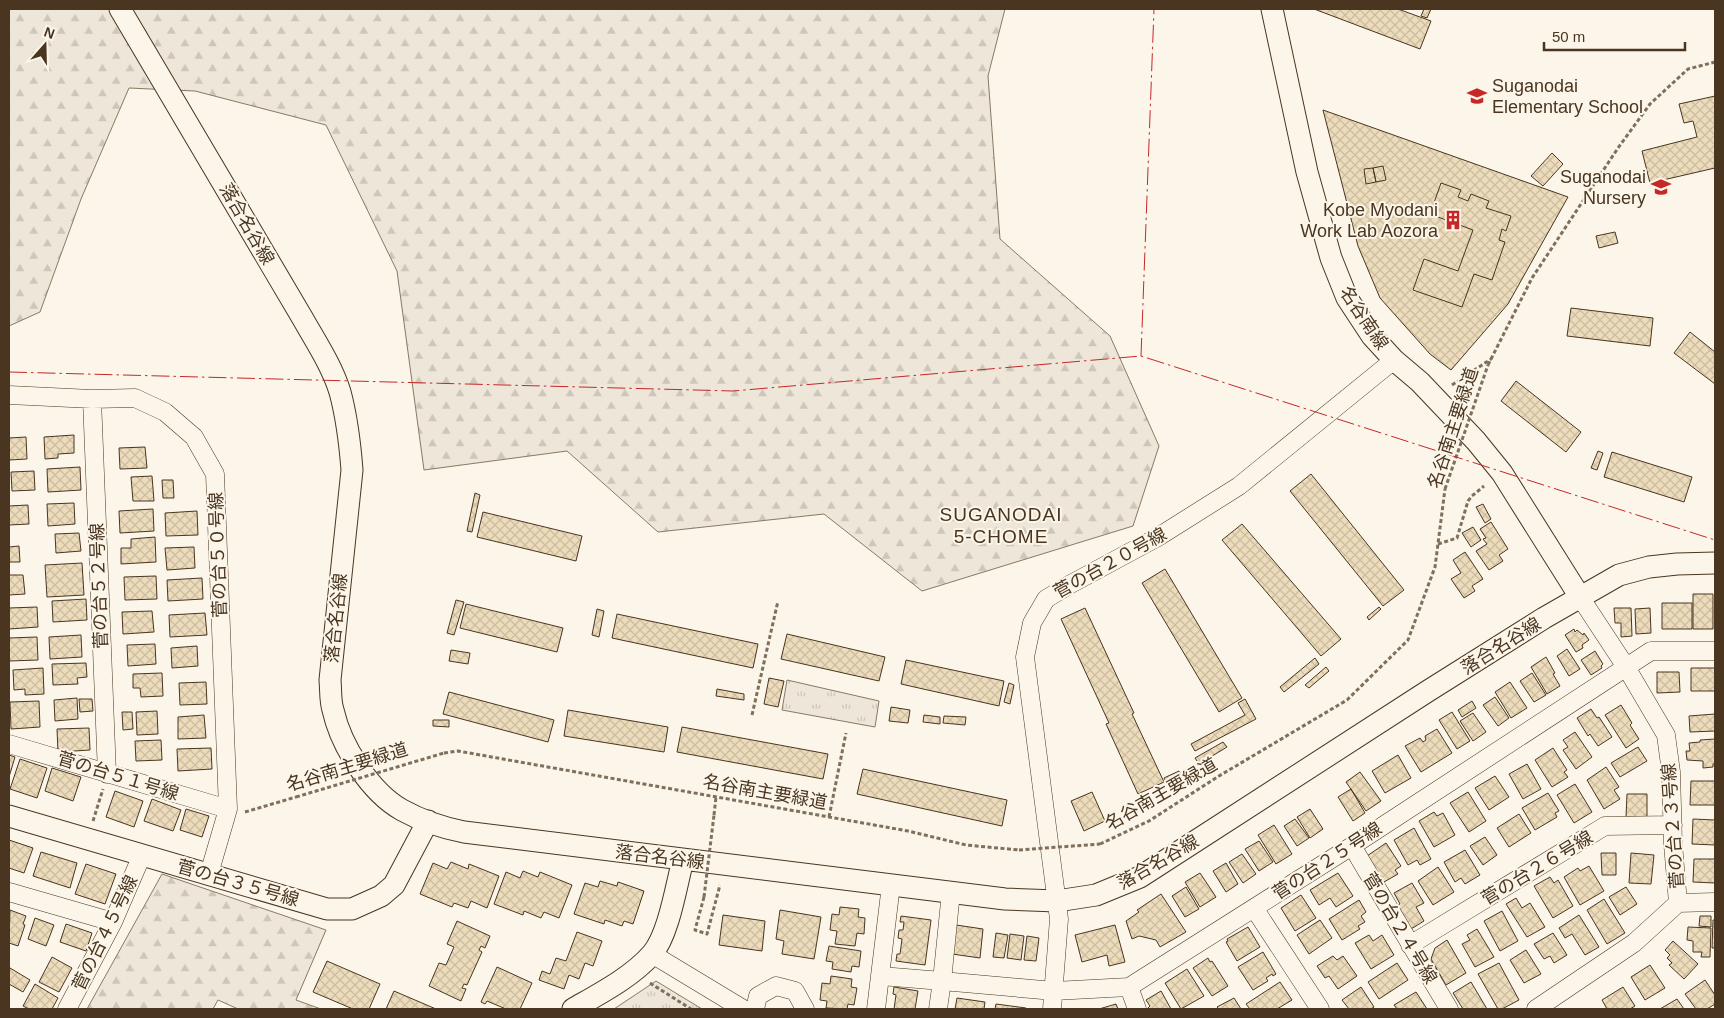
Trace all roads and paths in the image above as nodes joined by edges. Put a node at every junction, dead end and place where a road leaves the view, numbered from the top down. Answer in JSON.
{"nodes":[{"id":1,"x":120,"y":9,"type":"edge"},
{"id":2,"x":1272,"y":9,"type":"edge"},
{"id":3,"x":1715,"y":62,"type":"edge"},
{"id":4,"x":1491,"y":359,"type":"junction"},
{"id":5,"x":1394,"y":360,"type":"junction"},
{"id":6,"x":1452,"y":385,"type":"dead end"},
{"id":7,"x":9,"y":395,"type":"edge"},
{"id":8,"x":92,"y":399,"type":"junction"},
{"id":9,"x":1484,"y":486,"type":"dead end"},
{"id":10,"x":1438,"y":544,"type":"junction"},
{"id":11,"x":1715,"y":563,"type":"edge"},
{"id":12,"x":1580,"y":597,"type":"junction"},
{"id":13,"x":778,"y":601,"type":"dead end"},
{"id":14,"x":1715,"y":651,"type":"edge"},
{"id":15,"x":1626,"y":667,"type":"junction"},
{"id":16,"x":752,"y":715,"type":"dead end"},
{"id":17,"x":846,"y":732,"type":"dead end"},
{"id":18,"x":9,"y":744,"type":"edge"},
{"id":19,"x":107,"y":774,"type":"junction"},
{"id":20,"x":716,"y":797,"type":"junction"},
{"id":21,"x":228,"y":809,"type":"junction"},
{"id":22,"x":9,"y":816,"type":"edge"},
{"id":23,"x":829,"y":817,"type":"junction"},
{"id":24,"x":428,"y":821,"type":"junction"},
{"id":25,"x":1673,"y":825,"type":"junction"},
{"id":26,"x":88,"y":839,"type":"junction"},
{"id":27,"x":1352,"y":846,"type":"junction"},
{"id":28,"x":142,"y":855,"type":"junction"},
{"id":29,"x":683,"y":860,"type":"junction"},
{"id":30,"x":209,"y":874,"type":"junction"},
{"id":31,"x":720,"y":885,"type":"dead end"},
{"id":32,"x":891,"y":885,"type":"junction"},
{"id":33,"x":9,"y":892,"type":"edge"},
{"id":34,"x":951,"y":892,"type":"junction"},
{"id":35,"x":1057,"y":901,"type":"junction"},
{"id":36,"x":1715,"y":902,"type":"edge"},
{"id":37,"x":1678,"y":903,"type":"junction"},
{"id":38,"x":1254,"y":908,"type":"junction"},
{"id":39,"x":113,"y":922,"type":"junction"},
{"id":40,"x":1410,"y":945,"type":"junction"},
{"id":41,"x":652,"y":954,"type":"junction"},
{"id":42,"x":633,"y":971,"type":"junction"},
{"id":43,"x":881,"y":976,"type":"junction"},
{"id":44,"x":942,"y":981,"type":"junction"},
{"id":45,"x":1129,"y":987,"type":"junction"},
{"id":46,"x":1054,"y":991,"type":"junction"},
{"id":47,"x":1312,"y":1006,"type":"edge"},
{"id":48,"x":66,"y":1009,"type":"edge"},
{"id":49,"x":573,"y":1009,"type":"edge"},
{"id":50,"x":691,"y":1009,"type":"edge"},
{"id":51,"x":743,"y":1009,"type":"edge"},
{"id":52,"x":755,"y":1009,"type":"edge"},
{"id":53,"x":805,"y":1009,"type":"edge"},
{"id":54,"x":876,"y":1009,"type":"edge"},
{"id":55,"x":938,"y":1009,"type":"edge"},
{"id":56,"x":1052,"y":1009,"type":"edge"},
{"id":57,"x":1137,"y":1009,"type":"edge"},
{"id":58,"x":1449,"y":1009,"type":"edge"},
{"id":59,"x":1536,"y":1009,"type":"edge"}],
"edges":[{"from":1,"to":24,"type":"street","name":"落合名谷線"},
{"from":2,"to":5,"type":"street","name":"名谷南線"},
{"from":3,"to":4,"type":"path","name":"名谷南主要緑道"},
{"from":4,"to":6,"type":"path"},
{"from":4,"to":10,"type":"path","name":"名谷南主要緑道","bridge":true},
{"from":5,"to":12,"type":"street","name":"名谷南線"},
{"from":5,"to":35,"type":"street","name":"菅の台２０号線"},
{"from":7,"to":8,"type":"street","name":"菅の台５０号線"},
{"from":8,"to":19,"type":"street","name":"菅の台５２号線"},
{"from":8,"to":21,"type":"street","name":"菅の台５０号線"},
{"from":9,"to":10,"type":"path"},
{"from":10,"to":23,"type":"path","name":"名谷南主要緑道","bridge":true},
{"from":11,"to":12,"type":"street","name":"落合名谷線"},
{"from":12,"to":15,"type":"street","name":"菅の台２３号線"},
{"from":12,"to":35,"type":"street","name":"落合名谷線"},
{"from":13,"to":16,"type":"path"},
{"from":14,"to":15,"type":"street","name":"菅の台２５号線"},
{"from":15,"to":25,"type":"street","name":"菅の台２３号線"},
{"from":15,"to":27,"type":"street","name":"菅の台２５号線"},
{"from":17,"to":23,"type":"path"},
{"from":18,"to":19,"type":"street","name":"菅の台５１号線"},
{"from":19,"to":21,"type":"street","name":"菅の台５１号線"},
{"from":19,"to":26,"type":"path"},
{"from":20,"to":21,"type":"path","name":"名谷南主要緑道","bridge":true},
{"from":20,"to":23,"type":"path","name":"名谷南主要緑道"},
{"from":20,"to":31,"type":"path","bridge":true},
{"from":21,"to":30,"type":"street","name":"菅の台５０号線"},
{"from":22,"to":26,"type":"street","name":"菅の台３５号線"},
{"from":24,"to":29,"type":"street","name":"落合名谷線"},
{"from":24,"to":30,"type":"street","name":"菅の台３５号線"},
{"from":25,"to":37,"type":"street","name":"菅の台２３号線"},
{"from":25,"to":40,"type":"street","name":"菅の台２６号線"},
{"from":26,"to":28,"type":"street","name":"菅の台３５号線"},
{"from":27,"to":38,"type":"street","name":"菅の台２５号線"},
{"from":27,"to":40,"type":"street","name":"菅の台２４号線"},
{"from":28,"to":30,"type":"street","name":"菅の台３５号線"},
{"from":28,"to":39,"type":"street","name":"菅の台４５号線"},
{"from":29,"to":32,"type":"street","name":"落合名谷線"},
{"from":29,"to":41,"type":"street"},
{"from":32,"to":34,"type":"street","name":"落合名谷線"},
{"from":32,"to":43,"type":"street"},
{"from":33,"to":39,"type":"street"},
{"from":34,"to":35,"type":"street","name":"落合名谷線"},
{"from":34,"to":44,"type":"street"},
{"from":35,"to":46,"type":"street"},
{"from":36,"to":37,"type":"street"},
{"from":37,"to":59,"type":"street","name":"菅の台２３号線"},
{"from":38,"to":45,"type":"street","name":"菅の台２５号線"},
{"from":38,"to":47,"type":"street"},
{"from":39,"to":48,"type":"street","name":"菅の台４５号線"},
{"from":40,"to":58,"type":"street","name":"菅の台２４号線"},
{"from":41,"to":42,"type":"street"},
{"from":41,"to":51,"type":"street"},
{"from":42,"to":49,"type":"street"},
{"from":42,"to":50,"type":"path"},
{"from":43,"to":44,"type":"street","name":"菅の台２５号線"},
{"from":43,"to":54,"type":"street"},
{"from":44,"to":46,"type":"street","name":"菅の台２５号線"},
{"from":44,"to":55,"type":"street"},
{"from":45,"to":46,"type":"street","name":"菅の台２５号線"},
{"from":45,"to":57,"type":"street"},
{"from":46,"to":56,"type":"street"},
{"from":52,"to":53,"type":"street"}]}
